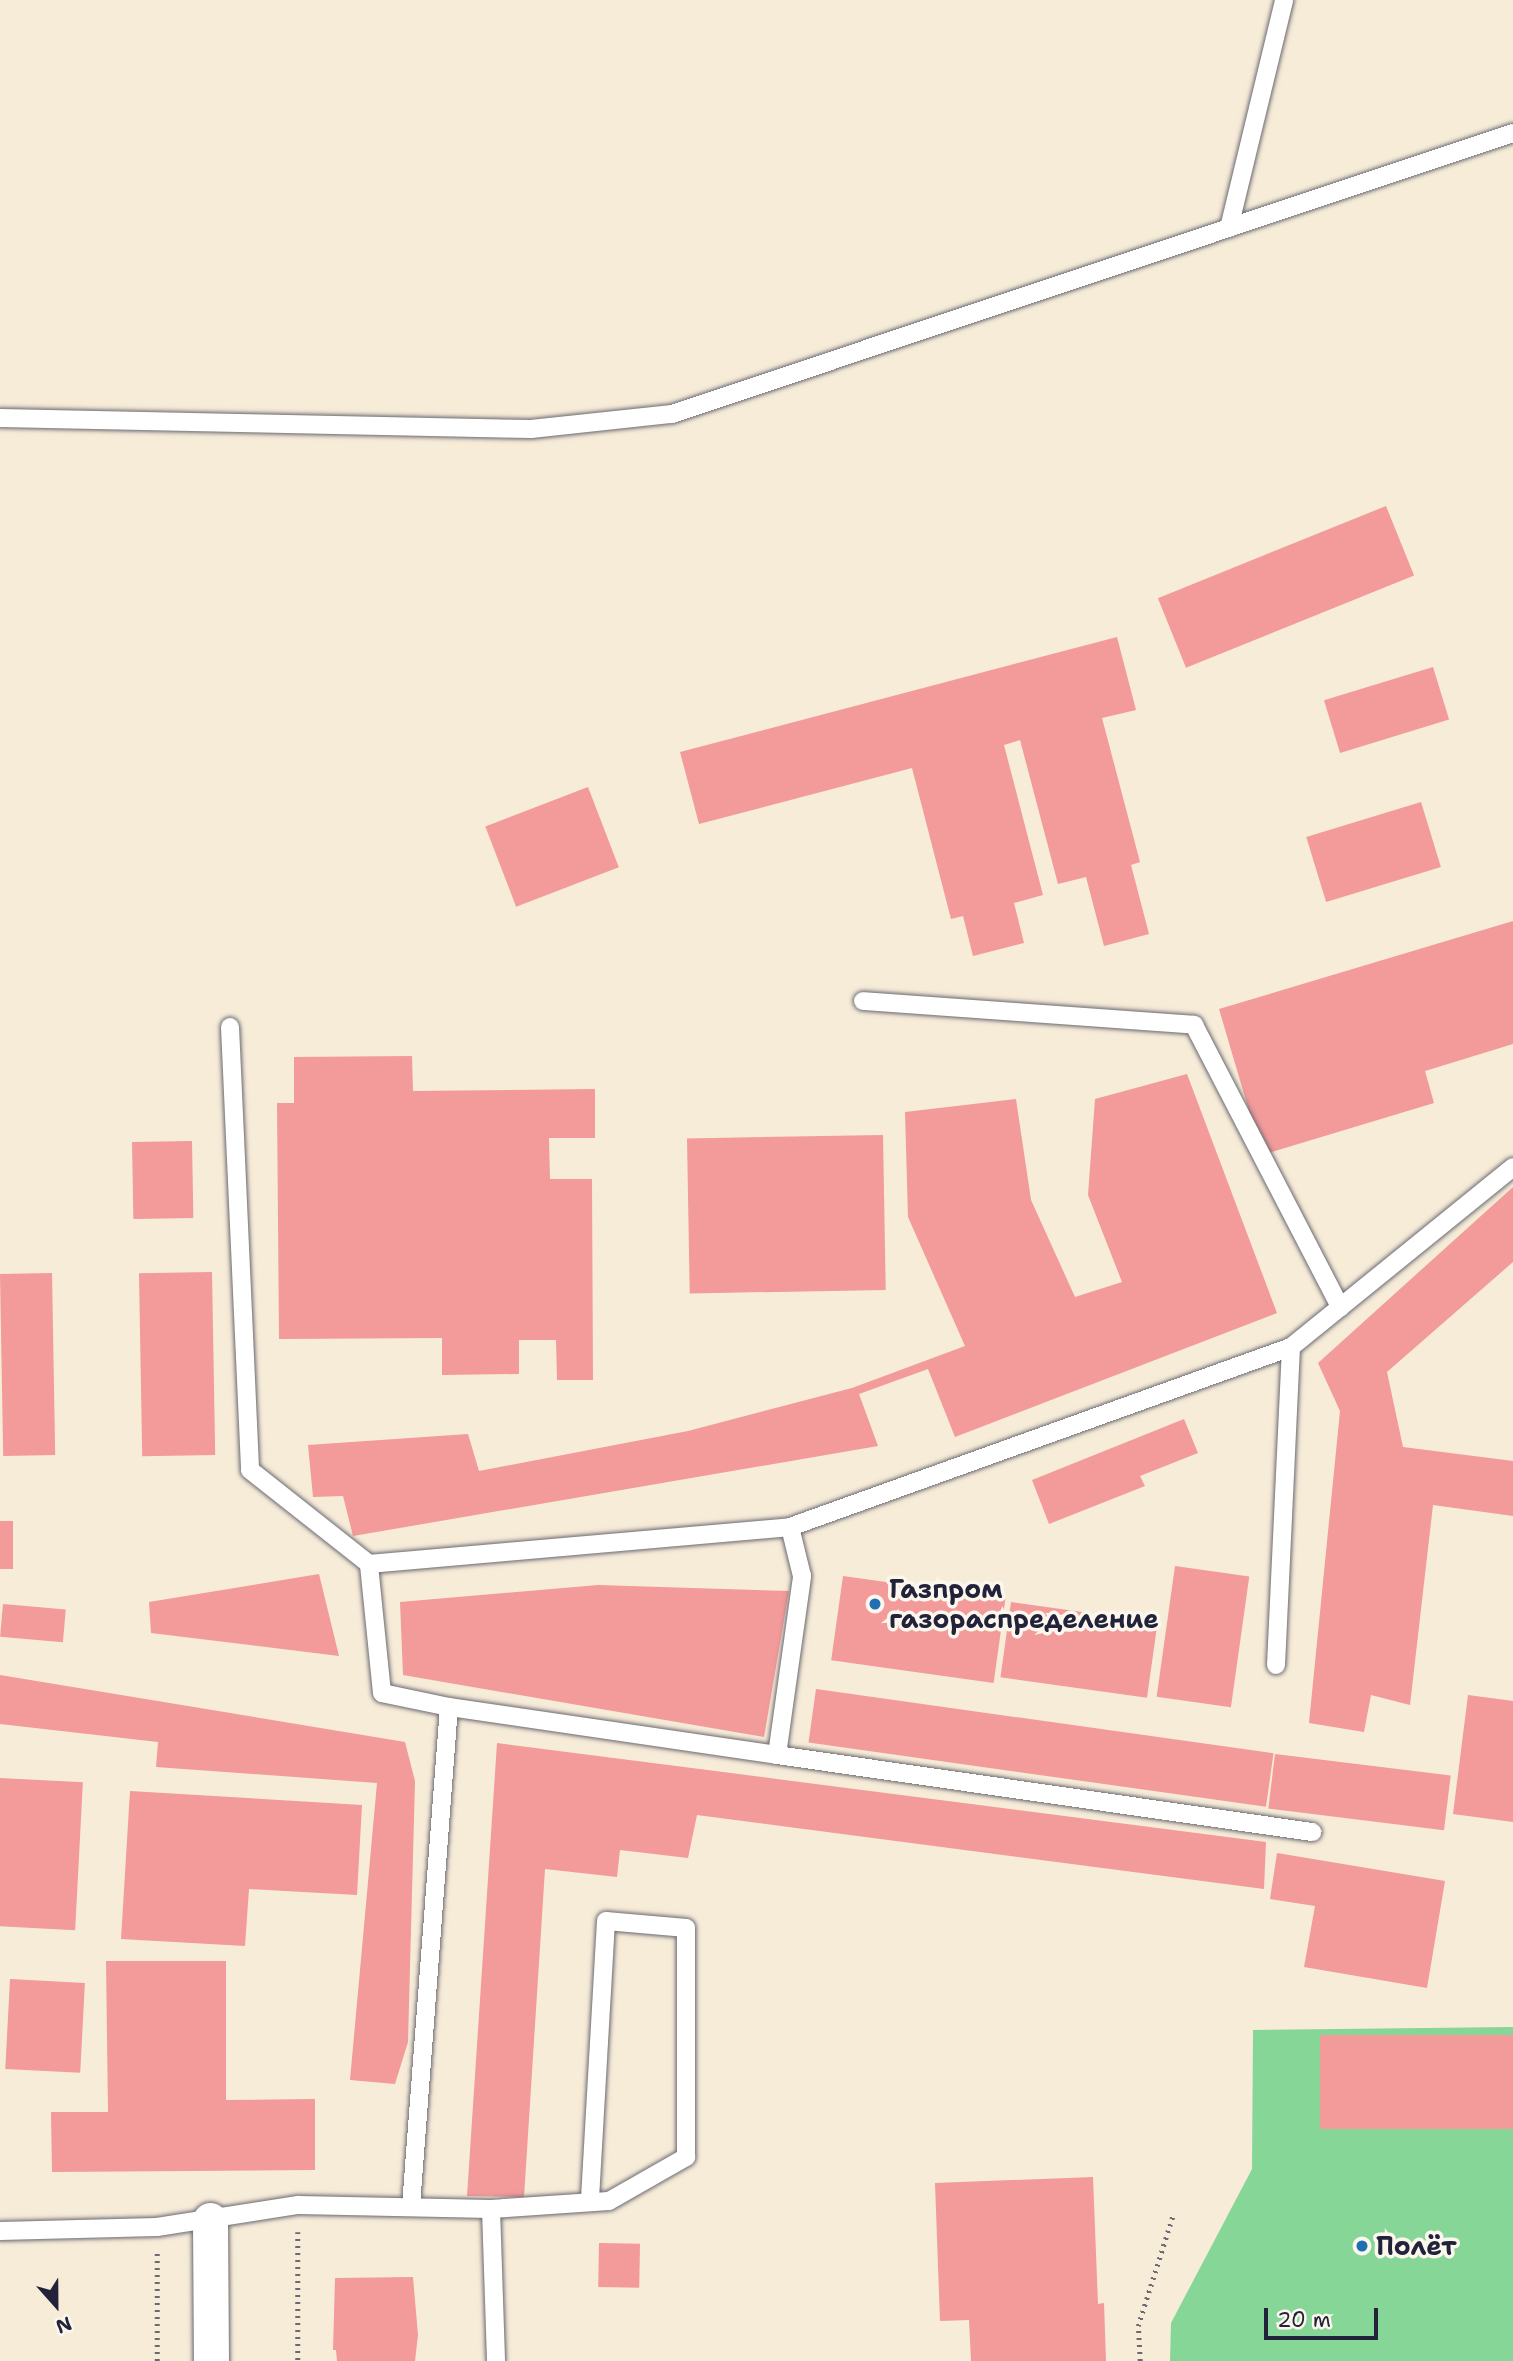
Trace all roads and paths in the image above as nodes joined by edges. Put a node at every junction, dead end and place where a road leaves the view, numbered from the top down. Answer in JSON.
{"nodes":[{"id":1,"x":1283,"y":0,"type":"edge"},
{"id":2,"x":1513,"y":133,"type":"edge"},
{"id":3,"x":1229,"y":228,"type":"junction"},
{"id":4,"x":0,"y":418,"type":"edge"},
{"id":5,"x":863,"y":1002,"type":"dead end"},
{"id":6,"x":230,"y":1027,"type":"dead end"},
{"id":7,"x":1513,"y":1167,"type":"edge"},
{"id":8,"x":1340,"y":1307,"type":"junction"},
{"id":9,"x":1291,"y":1347,"type":"junction"},
{"id":10,"x":790,"y":1527,"type":"junction"},
{"id":11,"x":369,"y":1564,"type":"junction"},
{"id":12,"x":1276,"y":1665,"type":"dead end"},
{"id":13,"x":449,"y":1707,"type":"junction"},
{"id":14,"x":777,"y":1755,"type":"junction"},
{"id":15,"x":1312,"y":1832,"type":"dead end"},
{"id":16,"x":590,"y":2202,"type":"junction"},
{"id":17,"x":298,"y":2205,"type":"junction"},
{"id":18,"x":411,"y":2206,"type":"junction"},
{"id":19,"x":491,"y":2209,"type":"junction"},
{"id":20,"x":1172,"y":2215,"type":"dead end"},
{"id":21,"x":210,"y":2220,"type":"junction"},
{"id":22,"x":158,"y":2227,"type":"junction"},
{"id":23,"x":0,"y":2231,"type":"edge"},
{"id":24,"x":157,"y":2361,"type":"edge"},
{"id":25,"x":211,"y":2361,"type":"edge"},
{"id":26,"x":299,"y":2361,"type":"edge"},
{"id":27,"x":496,"y":2361,"type":"edge"},
{"id":28,"x":1140,"y":2361,"type":"edge"}],
"edges":[{"from":1,"to":3,"type":"lane"},
{"from":2,"to":3,"type":"lane"},
{"from":3,"to":4,"type":"lane"},
{"from":5,"to":8,"type":"lane"},
{"from":6,"to":11,"type":"lane"},
{"from":7,"to":8,"type":"lane"},
{"from":8,"to":9,"type":"lane"},
{"from":9,"to":10,"type":"lane"},
{"from":9,"to":12,"type":"lane"},
{"from":10,"to":11,"type":"lane"},
{"from":10,"to":14,"type":"lane"},
{"from":11,"to":13,"type":"lane"},
{"from":13,"to":14,"type":"lane"},
{"from":13,"to":18,"type":"lane"},
{"from":14,"to":15,"type":"lane"},
{"from":16,"to":16,"type":"lane"},
{"from":16,"to":19,"type":"lane"},
{"from":17,"to":18,"type":"lane"},
{"from":17,"to":21,"type":"lane"},
{"from":17,"to":26,"type":"path"},
{"from":18,"to":19,"type":"lane"},
{"from":19,"to":27,"type":"lane"},
{"from":20,"to":28,"type":"path"},
{"from":21,"to":22,"type":"lane"},
{"from":21,"to":25,"type":"street"},
{"from":22,"to":23,"type":"lane"},
{"from":22,"to":24,"type":"path"}]}
